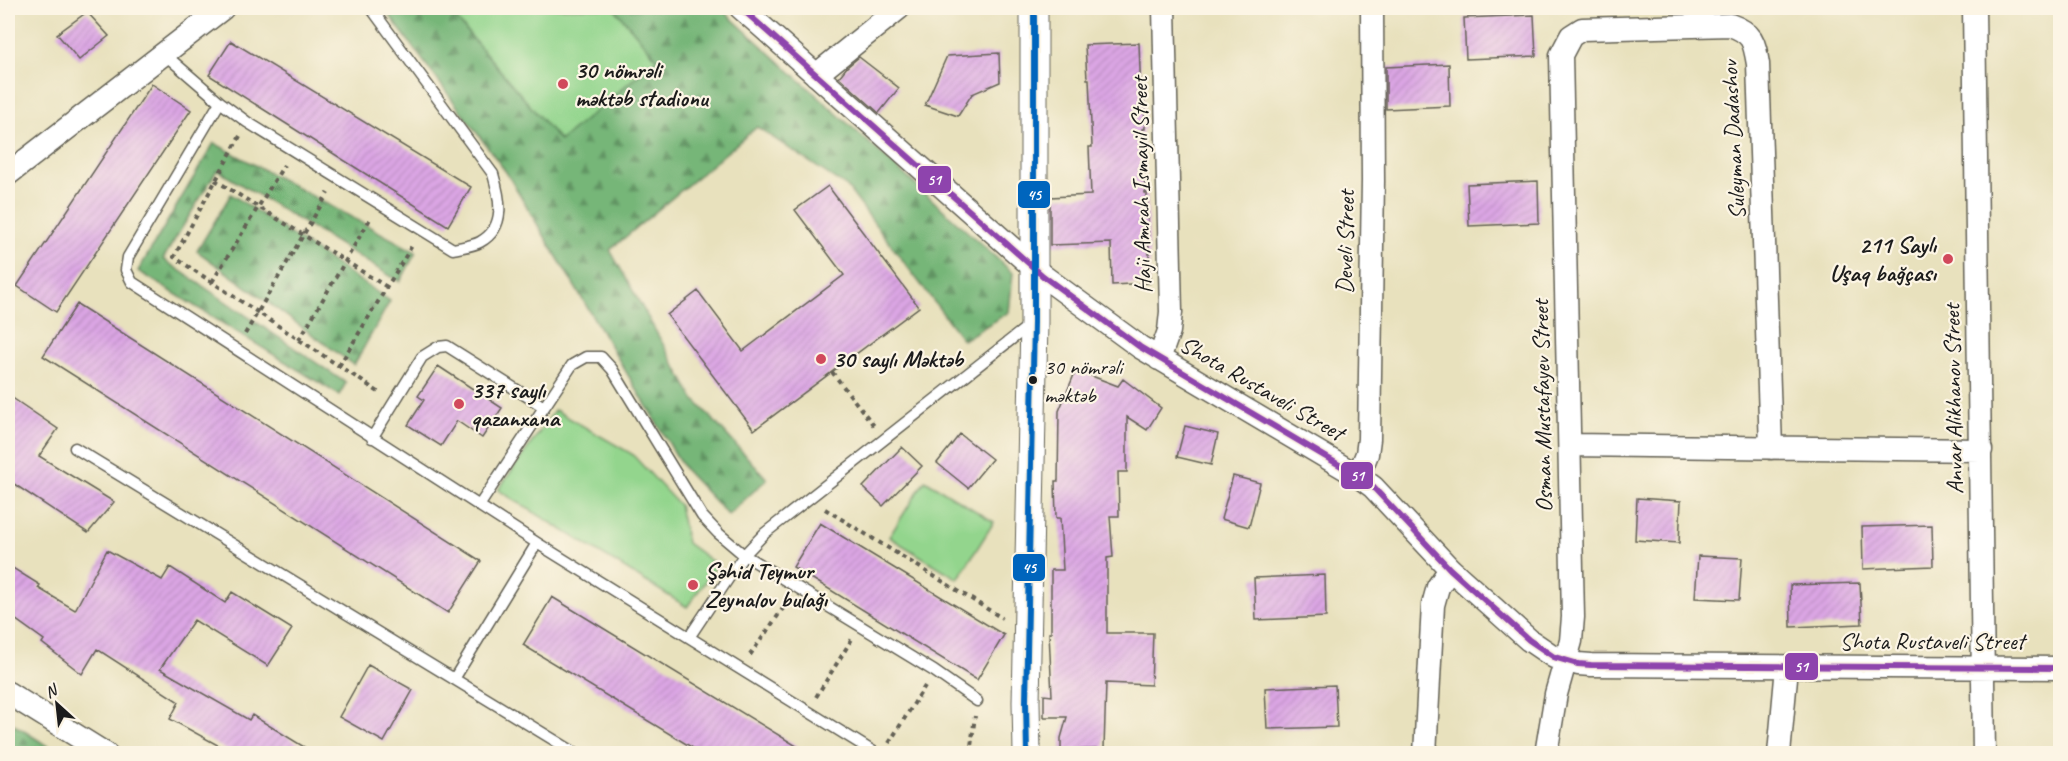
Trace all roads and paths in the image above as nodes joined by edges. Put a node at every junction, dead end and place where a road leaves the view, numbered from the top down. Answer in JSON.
{"nodes":[{"id":1,"x":222,"y":8,"type":"edge"},
{"id":2,"x":371,"y":8,"type":"edge"},
{"id":3,"x":741,"y":8,"type":"edge"},
{"id":4,"x":899,"y":8,"type":"edge"},
{"id":5,"x":1034,"y":8,"type":"edge"},
{"id":6,"x":1164,"y":8,"type":"edge"},
{"id":7,"x":1372,"y":8,"type":"edge"},
{"id":8,"x":1974,"y":8,"type":"edge"},
{"id":9,"x":1663,"y":17,"type":"edge"},
{"id":10,"x":163,"y":53,"type":"junction"},
{"id":11,"x":1561,"y":55,"type":"joint"},
{"id":12,"x":816,"y":75,"type":"junction"},
{"id":13,"x":220,"y":102,"type":"junction"},
{"id":14,"x":247,"y":122,"type":"junction"},
{"id":15,"x":293,"y":150,"type":"junction"},
{"id":16,"x":8,"y":174,"type":"edge"},
{"id":17,"x":337,"y":177,"type":"junction"},
{"id":18,"x":215,"y":180,"type":"junction"},
{"id":19,"x":379,"y":204,"type":"junction"},
{"id":20,"x":258,"y":207,"type":"junction"},
{"id":21,"x":422,"y":230,"type":"junction"},
{"id":22,"x":303,"y":235,"type":"junction"},
{"id":23,"x":345,"y":261,"type":"junction"},
{"id":24,"x":1034,"y":269,"type":"junction"},
{"id":25,"x":212,"y":282,"type":"junction"},
{"id":26,"x":387,"y":287,"type":"junction"},
{"id":27,"x":257,"y":312,"type":"junction"},
{"id":28,"x":1034,"y":322,"type":"junction"},
{"id":29,"x":299,"y":340,"type":"junction"},
{"id":30,"x":236,"y":350,"type":"junction"},
{"id":31,"x":1159,"y":359,"type":"junction"},
{"id":32,"x":339,"y":366,"type":"junction"},
{"id":33,"x":832,"y":372,"type":"dead end"},
{"id":34,"x":394,"y":402,"type":"junction"},
{"id":35,"x":544,"y":407,"type":"junction"},
{"id":36,"x":372,"y":438,"type":"junction"},
{"id":37,"x":885,"y":439,"type":"junction"},
{"id":38,"x":1570,"y":445,"type":"junction"},
{"id":39,"x":75,"y":448,"type":"dead end"},
{"id":40,"x":1771,"y":448,"type":"junction"},
{"id":41,"x":1981,"y":450,"type":"junction"},
{"id":42,"x":1358,"y":476,"type":"junction"},
{"id":43,"x":809,"y":499,"type":"junction"},
{"id":44,"x":479,"y":506,"type":"junction"},
{"id":45,"x":537,"y":543,"type":"junction"},
{"id":46,"x":744,"y":555,"type":"junction"},
{"id":47,"x":1450,"y":569,"type":"junction"},
{"id":48,"x":798,"y":587,"type":"junction"},
{"id":49,"x":1008,"y":621,"type":"dead end"},
{"id":50,"x":860,"y":626,"type":"junction"},
{"id":51,"x":690,"y":636,"type":"junction"},
{"id":52,"x":1566,"y":660,"type":"junction"},
{"id":53,"x":1787,"y":667,"type":"junction"},
{"id":54,"x":741,"y":668,"type":"junction"},
{"id":55,"x":1984,"y":668,"type":"junction"},
{"id":56,"x":2061,"y":668,"type":"edge"},
{"id":57,"x":934,"y":671,"type":"junction"},
{"id":58,"x":454,"y":679,"type":"junction"},
{"id":59,"x":8,"y":693,"type":"edge"},
{"id":60,"x":977,"y":700,"type":"joint"},
{"id":61,"x":807,"y":710,"type":"junction"},
{"id":62,"x":888,"y":744,"type":"dead end"},
{"id":63,"x":106,"y":753,"type":"edge"},
{"id":64,"x":577,"y":753,"type":"edge"},
{"id":65,"x":877,"y":753,"type":"edge"},
{"id":66,"x":970,"y":753,"type":"edge"},
{"id":67,"x":1027,"y":753,"type":"edge"},
{"id":68,"x":1425,"y":753,"type":"edge"},
{"id":69,"x":1546,"y":753,"type":"edge"},
{"id":70,"x":1779,"y":753,"type":"edge"},
{"id":71,"x":1984,"y":753,"type":"edge"}],
"edges":[{"from":1,"to":10,"type":"street"},
{"from":2,"to":21,"type":"lane"},
{"from":3,"to":12,"type":"street","name":"Shota Rustaveli Street"},
{"from":4,"to":12,"type":"street"},
{"from":5,"to":24,"type":"street"},
{"from":6,"to":31,"type":"street","name":"Haji Amrah Ismayil Street"},
{"from":7,"to":42,"type":"street","name":"Develi Street"},
{"from":8,"to":41,"type":"street","name":"Anvar Alikhanov Street"},
{"from":9,"to":11,"type":"street","name":"Suleyman Dadashov"},
{"from":9,"to":40,"type":"street","name":"Suleyman Dadashov"},
{"from":10,"to":13,"type":"lane"},
{"from":10,"to":16,"type":"street"},
{"from":11,"to":38,"type":"street","name":"Osman Mustafayev Street"},
{"from":12,"to":24,"type":"street","name":"Shota Rustaveli Street"},
{"from":13,"to":14,"type":"lane"},
{"from":13,"to":30,"type":"lane"},
{"from":14,"to":15,"type":"lane"},
{"from":14,"to":18,"type":"path"},
{"from":15,"to":17,"type":"lane"},
{"from":15,"to":20,"type":"path"},
{"from":17,"to":19,"type":"lane"},
{"from":17,"to":22,"type":"path"},
{"from":18,"to":20,"type":"path"},
{"from":18,"to":25,"type":"path"},
{"from":19,"to":21,"type":"lane"},
{"from":19,"to":23,"type":"path"},
{"from":20,"to":22,"type":"path"},
{"from":20,"to":25,"type":"path"},
{"from":21,"to":26,"type":"path"},
{"from":22,"to":23,"type":"path"},
{"from":22,"to":27,"type":"path"},
{"from":23,"to":26,"type":"path"},
{"from":23,"to":29,"type":"path"},
{"from":24,"to":28,"type":"street"},
{"from":24,"to":31,"type":"street","name":"Shota Rustaveli Street"},
{"from":25,"to":27,"type":"path"},
{"from":26,"to":32,"type":"path"},
{"from":27,"to":29,"type":"path"},
{"from":27,"to":30,"type":"path"},
{"from":28,"to":37,"type":"lane"},
{"from":28,"to":67,"type":"street"},
{"from":29,"to":32,"type":"path"},
{"from":30,"to":36,"type":"lane"},
{"from":31,"to":42,"type":"street","name":"Shota Rustaveli Street"},
{"from":32,"to":34,"type":"path"},
{"from":33,"to":37,"type":"path"},
{"from":34,"to":35,"type":"lane"},
{"from":34,"to":36,"type":"lane"},
{"from":35,"to":44,"type":"lane"},
{"from":35,"to":46,"type":"lane"},
{"from":36,"to":44,"type":"lane"},
{"from":37,"to":43,"type":"lane"},
{"from":38,"to":40,"type":"street"},
{"from":38,"to":52,"type":"street","name":"Osman Mustafayev Street"},
{"from":39,"to":58,"type":"lane"},
{"from":40,"to":41,"type":"street"},
{"from":41,"to":55,"type":"street","name":"Anvar Alikhanov Street"},
{"from":42,"to":47,"type":"street","name":"Shota Rustaveli Street"},
{"from":43,"to":46,"type":"lane"},
{"from":43,"to":49,"type":"path"},
{"from":44,"to":45,"type":"lane"},
{"from":45,"to":51,"type":"lane"},
{"from":45,"to":58,"type":"lane"},
{"from":46,"to":48,"type":"lane"},
{"from":46,"to":51,"type":"lane"},
{"from":47,"to":52,"type":"street","name":"Shota Rustaveli Street"},
{"from":47,"to":68,"type":"street"},
{"from":48,"to":50,"type":"lane"},
{"from":48,"to":54,"type":"path"},
{"from":50,"to":57,"type":"lane"},
{"from":50,"to":61,"type":"path"},
{"from":51,"to":54,"type":"lane"},
{"from":52,"to":53,"type":"street","name":"Shota Rustaveli Street"},
{"from":52,"to":69,"type":"street","name":"Osman Mustafayev Street"},
{"from":53,"to":55,"type":"street","name":"Shota Rustaveli Street"},
{"from":53,"to":70,"type":"street"},
{"from":54,"to":61,"type":"lane"},
{"from":55,"to":56,"type":"street","name":"Shota Rustaveli Street"},
{"from":55,"to":71,"type":"street","name":"Anvar Alikhanov Street"},
{"from":57,"to":60,"type":"lane"},
{"from":57,"to":62,"type":"path"},
{"from":58,"to":64,"type":"lane"},
{"from":59,"to":63,"type":"street"},
{"from":60,"to":66,"type":"path"},
{"from":61,"to":65,"type":"lane"}]}
